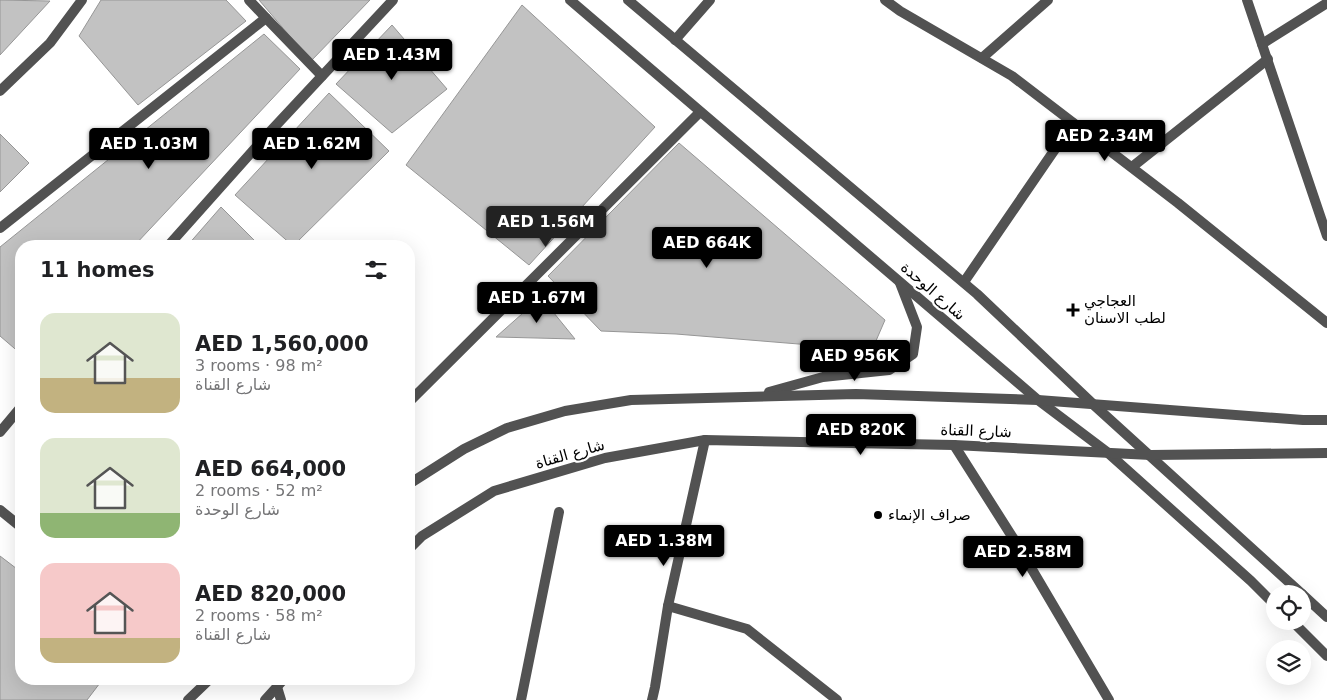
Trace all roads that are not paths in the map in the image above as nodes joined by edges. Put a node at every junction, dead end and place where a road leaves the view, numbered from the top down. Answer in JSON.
{"nodes":[{"id":1,"x":82,"y":0,"type":"edge"},
{"id":2,"x":249,"y":0,"type":"edge"},
{"id":3,"x":393,"y":0,"type":"edge"},
{"id":4,"x":570,"y":0,"type":"edge"},
{"id":5,"x":628,"y":0,"type":"edge"},
{"id":6,"x":710,"y":0,"type":"edge"},
{"id":7,"x":885,"y":0,"type":"edge"},
{"id":8,"x":901,"y":0,"type":"edge"},
{"id":9,"x":1048,"y":0,"type":"edge"},
{"id":10,"x":1247,"y":0,"type":"edge"},
{"id":11,"x":1327,"y":3,"type":"edge"},
{"id":12,"x":900,"y":11,"type":"junction"},
{"id":13,"x":266,"y":18,"type":"junction"},
{"id":14,"x":675,"y":40,"type":"junction"},
{"id":15,"x":1262,"y":44,"type":"junction"},
{"id":16,"x":982,"y":58,"type":"junction"},
{"id":17,"x":1268,"y":59,"type":"junction"},
{"id":18,"x":322,"y":76,"type":"junction"},
{"id":19,"x":0,"y":91,"type":"edge"},
{"id":20,"x":700,"y":112,"type":"junction"},
{"id":21,"x":1073,"y":123,"type":"junction"},
{"id":22,"x":1132,"y":167,"type":"junction"},
{"id":23,"x":1323,"y":210,"type":"edge"},
{"id":24,"x":0,"y":228,"type":"edge"},
{"id":25,"x":1327,"y":236,"type":"edge"},
{"id":26,"x":173,"y":240,"type":"edge"},
{"id":27,"x":900,"y":282,"type":"junction"},
{"id":28,"x":964,"y":282,"type":"junction"},
{"id":29,"x":1327,"y":323,"type":"edge"},
{"id":30,"x":415,"y":396,"type":"edge"},
{"id":31,"x":753,"y":397,"type":"junction"},
{"id":32,"x":1038,"y":400,"type":"junction"},
{"id":33,"x":1095,"y":406,"type":"junction"},
{"id":34,"x":15,"y":414,"type":"edge"},
{"id":35,"x":1327,"y":420,"type":"edge"},
{"id":36,"x":0,"y":432,"type":"edge"},
{"id":37,"x":705,"y":440,"type":"junction"},
{"id":38,"x":954,"y":445,"type":"junction"},
{"id":39,"x":1108,"y":452,"type":"junction"},
{"id":40,"x":1327,"y":453,"type":"edge"},
{"id":41,"x":1151,"y":455,"type":"junction"},
{"id":42,"x":415,"y":480,"type":"edge"},
{"id":43,"x":0,"y":510,"type":"edge"},
{"id":44,"x":559,"y":512,"type":"dead end"},
{"id":45,"x":15,"y":522,"type":"edge"},
{"id":46,"x":415,"y":543,"type":"edge"},
{"id":47,"x":1292,"y":585,"type":"edge"},
{"id":48,"x":1266,"y":595,"type":"edge"},
{"id":49,"x":1311,"y":602,"type":"edge"},
{"id":50,"x":668,"y":606,"type":"junction"},
{"id":51,"x":1327,"y":617,"type":"edge"},
{"id":52,"x":1301,"y":630,"type":"edge"},
{"id":53,"x":1327,"y":656,"type":"edge"},
{"id":54,"x":204,"y":685,"type":"edge"},
{"id":55,"x":278,"y":685,"type":"edge"},
{"id":56,"x":280,"y":685,"type":"edge"},
{"id":57,"x":188,"y":700,"type":"edge"},
{"id":58,"x":265,"y":700,"type":"edge"},
{"id":59,"x":281,"y":700,"type":"edge"},
{"id":60,"x":521,"y":700,"type":"edge"},
{"id":61,"x":652,"y":700,"type":"edge"},
{"id":62,"x":837,"y":700,"type":"edge"},
{"id":63,"x":1109,"y":700,"type":"edge"}],
"edges":[{"from":1,"to":19,"type":"street"},
{"from":2,"to":13,"type":"street"},
{"from":3,"to":18,"type":"street"},
{"from":4,"to":20,"type":"street","name":"شارع الوحدة"},
{"from":5,"to":14,"type":"street"},
{"from":6,"to":14,"type":"street"},
{"from":7,"to":12,"type":"street"},
{"from":8,"to":12,"type":"street"},
{"from":9,"to":16,"type":"street"},
{"from":10,"to":15,"type":"street"},
{"from":11,"to":15,"type":"street"},
{"from":12,"to":16,"type":"street"},
{"from":13,"to":18,"type":"street"},
{"from":13,"to":24,"type":"street"},
{"from":14,"to":28,"type":"street"},
{"from":15,"to":17,"type":"street"},
{"from":16,"to":21,"type":"street"},
{"from":17,"to":22,"type":"street"},
{"from":17,"to":23,"type":"street"},
{"from":18,"to":26,"type":"street"},
{"from":20,"to":27,"type":"street","name":"شارع الوحدة"},
{"from":20,"to":30,"type":"street"},
{"from":21,"to":22,"type":"street"},
{"from":21,"to":28,"type":"street"},
{"from":22,"to":29,"type":"street"},
{"from":23,"to":25,"type":"street"},
{"from":27,"to":31,"type":"street"},
{"from":27,"to":32,"type":"street","name":"شارع الوحدة"},
{"from":28,"to":33,"type":"street"},
{"from":31,"to":32,"type":"street"},
{"from":31,"to":42,"type":"street"},
{"from":32,"to":33,"type":"street"},
{"from":32,"to":39,"type":"street","name":"شارع الوحدة"},
{"from":33,"to":35,"type":"street"},
{"from":33,"to":41,"type":"street"},
{"from":34,"to":36,"type":"street"},
{"from":37,"to":38,"type":"street","name":"شارع القناة"},
{"from":37,"to":46,"type":"street","name":"شارع القناة"},
{"from":37,"to":50,"type":"street"},
{"from":38,"to":39,"type":"street","name":"شارع القناة"},
{"from":38,"to":63,"type":"street"},
{"from":39,"to":41,"type":"street","name":"شارع القناة"},
{"from":39,"to":48,"type":"street","name":"شارع الوحدة"},
{"from":40,"to":41,"type":"street","name":"شارع القناة"},
{"from":41,"to":47,"type":"street"},
{"from":43,"to":45,"type":"street"},
{"from":44,"to":60,"type":"street"},
{"from":49,"to":51,"type":"street"},
{"from":50,"to":61,"type":"street"},
{"from":50,"to":62,"type":"street"},
{"from":52,"to":53,"type":"street"},
{"from":54,"to":57,"type":"street"},
{"from":55,"to":58,"type":"street"},
{"from":56,"to":59,"type":"street"}]}
